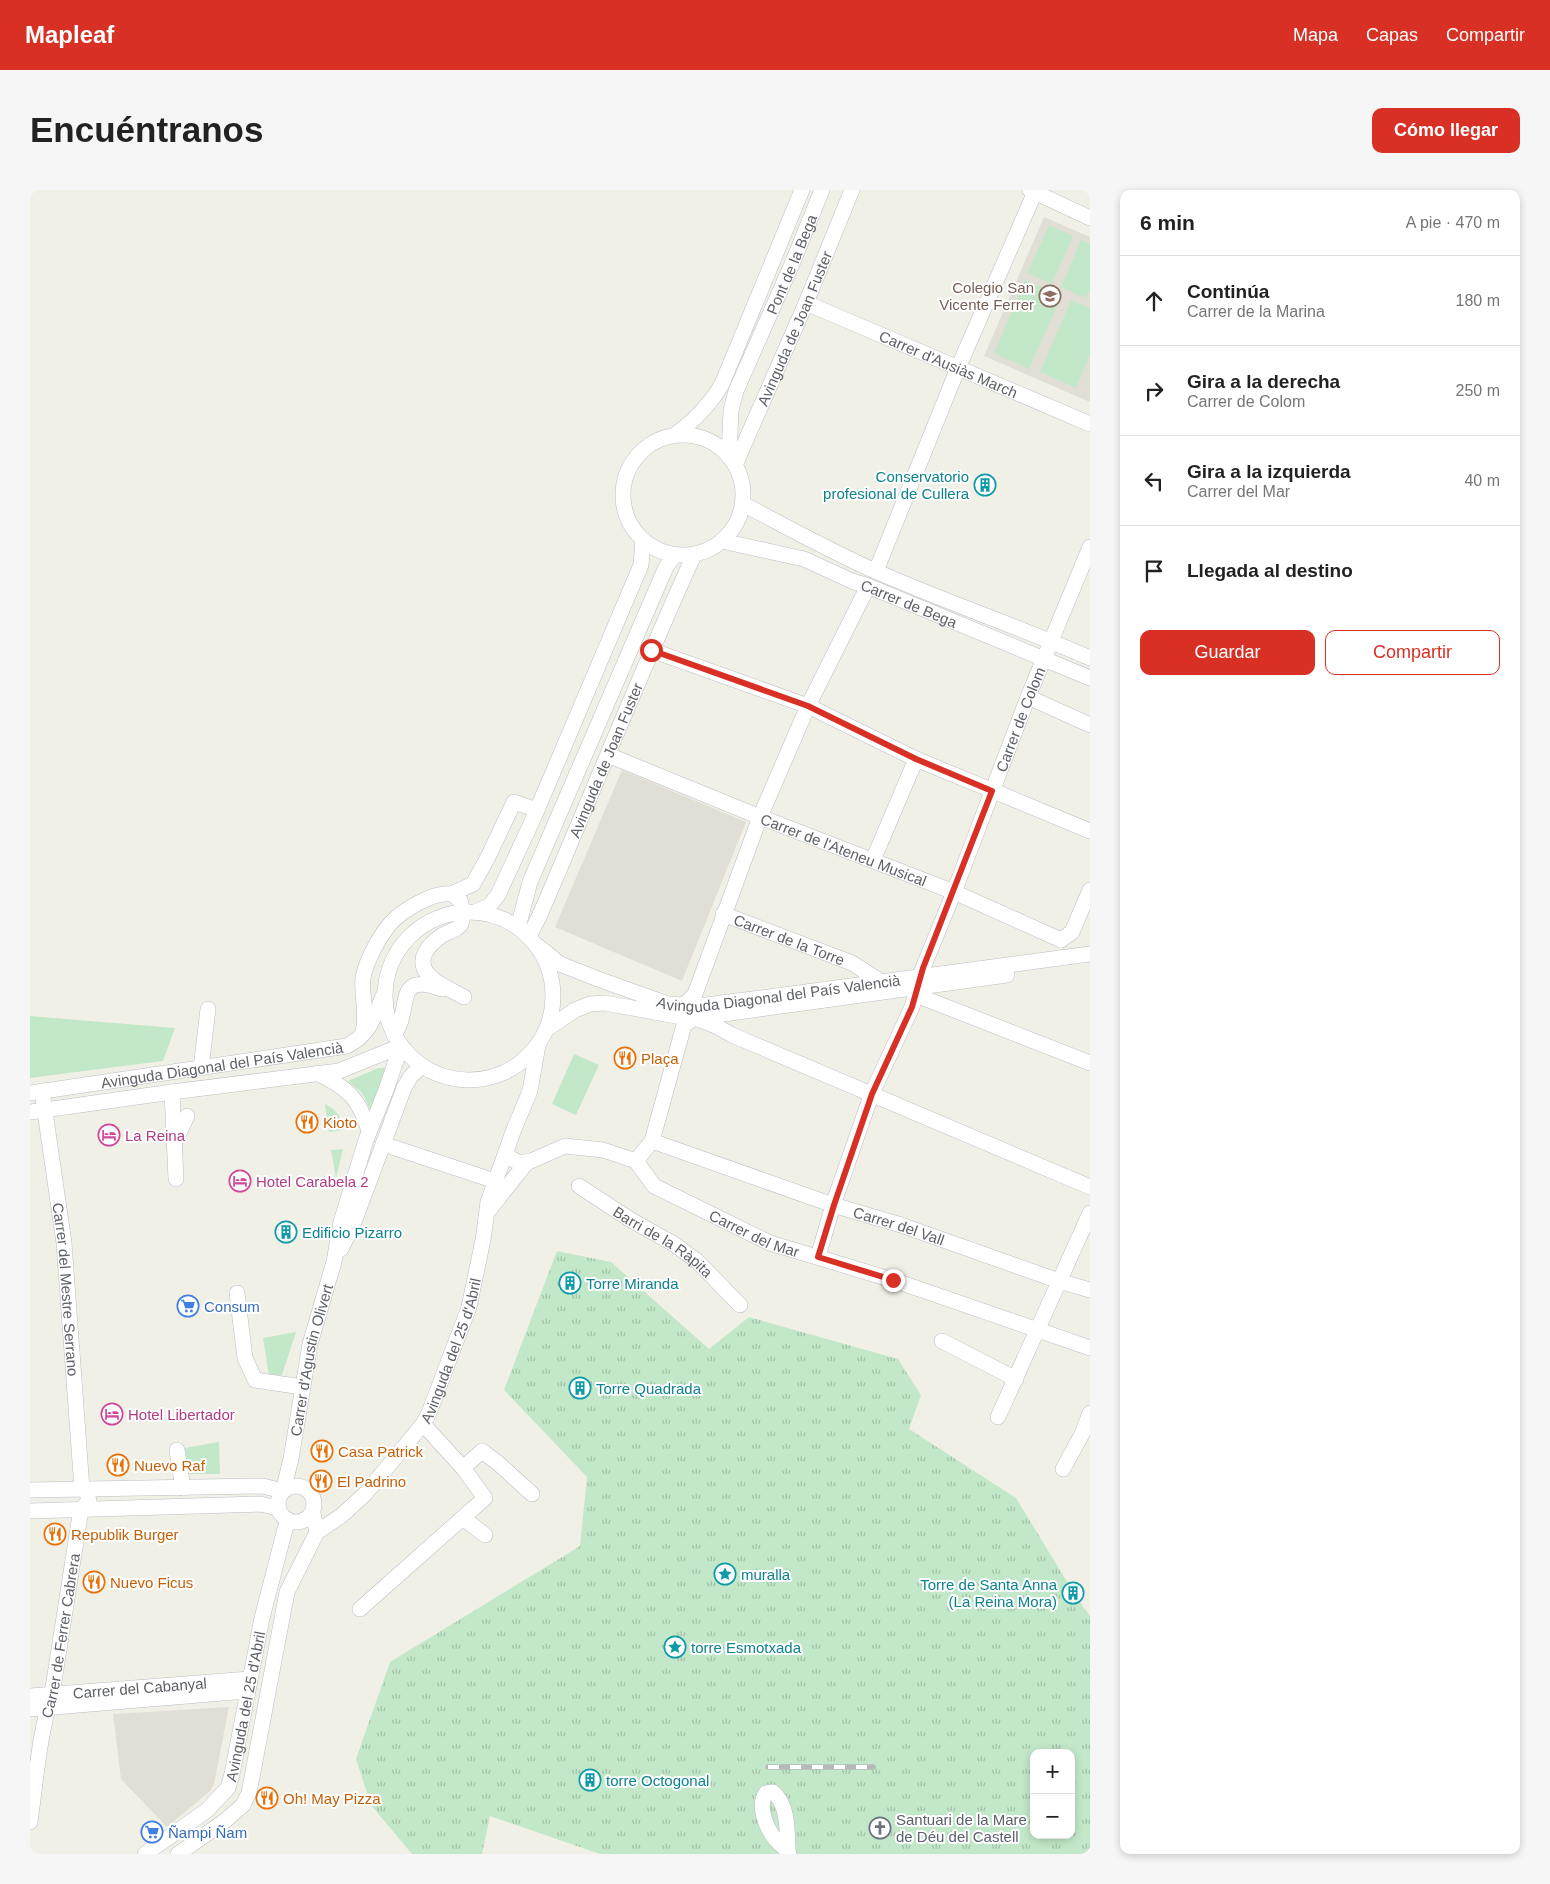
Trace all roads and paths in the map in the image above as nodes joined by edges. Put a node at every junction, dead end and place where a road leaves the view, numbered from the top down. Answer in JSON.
{"nodes":[{"id":1,"x":802,"y":190,"type":"edge"},
{"id":2,"x":822,"y":190,"type":"edge"},
{"id":3,"x":852,"y":190,"type":"edge"},
{"id":4,"x":1033,"y":191,"type":"edge"},
{"id":5,"x":1090,"y":218,"type":"edge"},
{"id":6,"x":806,"y":303,"type":"junction"},
{"id":7,"x":759,"y":337,"type":"joint"},
{"id":8,"x":958,"y":368,"type":"junction"},
{"id":9,"x":1090,"y":424,"type":"edge"},
{"id":10,"x":675,"y":435,"type":"junction"},
{"id":11,"x":732,"y":461,"type":"junction"},
{"id":12,"x":743,"y":504,"type":"junction"},
{"id":13,"x":642,"y":540,"type":"junction"},
{"id":14,"x":722,"y":541,"type":"junction"},
{"id":15,"x":1090,"y":547,"type":"edge"},
{"id":16,"x":675,"y":555,"type":"junction"},
{"id":17,"x":694,"y":555,"type":"junction"},
{"id":18,"x":876,"y":571,"type":"junction"},
{"id":19,"x":868,"y":586,"type":"junction"},
{"id":20,"x":1051,"y":641,"type":"junction"},
{"id":21,"x":651,"y":650,"type":"junction"},
{"id":22,"x":1043,"y":658,"type":"junction"},
{"id":23,"x":1090,"y":658,"type":"edge"},
{"id":24,"x":1090,"y":678,"type":"edge"},
{"id":25,"x":1028,"y":697,"type":"junction"},
{"id":26,"x":808,"y":706,"type":"junction"},
{"id":27,"x":1090,"y":725,"type":"edge"},
{"id":28,"x":608,"y":755,"type":"junction"},
{"id":29,"x":916,"y":759,"type":"junction"},
{"id":30,"x":992,"y":791,"type":"junction"},
{"id":31,"x":537,"y":810,"type":"junction"},
{"id":32,"x":760,"y":817,"type":"junction"},
{"id":33,"x":1090,"y":830,"type":"edge"},
{"id":34,"x":873,"y":860,"type":"junction"},
{"id":35,"x":1090,"y":890,"type":"edge"},
{"id":36,"x":954,"y":892,"type":"junction"},
{"id":37,"x":451,"y":894,"type":"junction"},
{"id":38,"x":469,"y":912,"type":"junction"},
{"id":39,"x":723,"y":914,"type":"junction"},
{"id":40,"x":528,"y":936,"type":"junction"},
{"id":41,"x":1061,"y":940,"type":"junction"},
{"id":42,"x":1090,"y":954,"type":"edge"},
{"id":43,"x":1063,"y":957,"type":"junction"},
{"id":44,"x":1090,"y":964,"type":"edge"},
{"id":45,"x":880,"y":981,"type":"junction"},
{"id":46,"x":918,"y":986,"type":"junction"},
{"id":47,"x":385,"y":993,"type":"junction"},
{"id":48,"x":683,"y":1006,"type":"junction"},
{"id":49,"x":208,"y":1009,"type":"dead end"},
{"id":50,"x":696,"y":1018,"type":"junction"},
{"id":51,"x":547,"y":1029,"type":"junction"},
{"id":52,"x":361,"y":1037,"type":"junction"},
{"id":53,"x":397,"y":1040,"type":"junction"},
{"id":54,"x":538,"y":1045,"type":"junction"},
{"id":55,"x":1090,"y":1063,"type":"edge"},
{"id":56,"x":422,"y":1066,"type":"junction"},
{"id":57,"x":201,"y":1068,"type":"junction"},
{"id":58,"x":317,"y":1073,"type":"junction"},
{"id":59,"x":36,"y":1092,"type":"edge"},
{"id":60,"x":172,"y":1092,"type":"junction"},
{"id":61,"x":872,"y":1094,"type":"junction"},
{"id":62,"x":45,"y":1110,"type":"junction"},
{"id":63,"x":30,"y":1112,"type":"edge"},
{"id":64,"x":187,"y":1116,"type":"dead end"},
{"id":65,"x":369,"y":1131,"type":"junction"},
{"id":66,"x":652,"y":1141,"type":"junction"},
{"id":67,"x":176,"y":1142,"type":"junction"},
{"id":68,"x":383,"y":1144,"type":"junction"},
{"id":69,"x":506,"y":1152,"type":"junction"},
{"id":70,"x":636,"y":1160,"type":"junction"},
{"id":71,"x":526,"y":1162,"type":"junction"},
{"id":72,"x":176,"y":1180,"type":"dead end"},
{"id":73,"x":495,"y":1181,"type":"junction"},
{"id":74,"x":579,"y":1186,"type":"dead end"},
{"id":75,"x":1090,"y":1187,"type":"edge"},
{"id":76,"x":834,"y":1205,"type":"junction"},
{"id":77,"x":1090,"y":1213,"type":"edge"},
{"id":78,"x":487,"y":1214,"type":"junction"},
{"id":79,"x":818,"y":1257,"type":"junction"},
{"id":80,"x":334,"y":1262,"type":"junction"},
{"id":81,"x":1059,"y":1281,"type":"junction"},
{"id":82,"x":1090,"y":1290,"type":"edge"},
{"id":83,"x":238,"y":1293,"type":"dead end"},
{"id":84,"x":740,"y":1304,"type":"dead end"},
{"id":85,"x":1038,"y":1330,"type":"junction"},
{"id":86,"x":942,"y":1341,"type":"dead end"},
{"id":87,"x":1090,"y":1348,"type":"edge"},
{"id":88,"x":1016,"y":1380,"type":"junction"},
{"id":89,"x":302,"y":1387,"type":"junction"},
{"id":90,"x":1090,"y":1414,"type":"edge"},
{"id":91,"x":998,"y":1418,"type":"dead end"},
{"id":92,"x":423,"y":1424,"type":"junction"},
{"id":93,"x":177,"y":1450,"type":"dead end"},
{"id":94,"x":291,"y":1459,"type":"junction"},
{"id":95,"x":463,"y":1468,"type":"junction"},
{"id":96,"x":1063,"y":1469,"type":"dead end"},
{"id":97,"x":303,"y":1487,"type":"junction"},
{"id":98,"x":183,"y":1488,"type":"junction"},
{"id":99,"x":81,"y":1489,"type":"junction"},
{"id":100,"x":30,"y":1490,"type":"edge"},
{"id":101,"x":283,"y":1491,"type":"junction"},
{"id":102,"x":532,"y":1494,"type":"dead end"},
{"id":103,"x":278,"y":1508,"type":"junction"},
{"id":104,"x":78,"y":1509,"type":"junction"},
{"id":105,"x":30,"y":1511,"type":"edge"},
{"id":106,"x":313,"y":1513,"type":"junction"},
{"id":107,"x":463,"y":1518,"type":"junction"},
{"id":108,"x":289,"y":1521,"type":"junction"},
{"id":109,"x":317,"y":1532,"type":"junction"},
{"id":110,"x":485,"y":1535,"type":"dead end"},
{"id":111,"x":360,"y":1609,"type":"dead end"},
{"id":112,"x":248,"y":1685,"type":"junction"},
{"id":113,"x":30,"y":1696,"type":"edge"},
{"id":114,"x":50,"y":1701,"type":"junction"},
{"id":115,"x":30,"y":1709,"type":"edge"},
{"id":116,"x":30,"y":1822,"type":"edge"},
{"id":117,"x":196,"y":1849,"type":"edge"},
{"id":118,"x":145,"y":1854,"type":"edge"},
{"id":119,"x":178,"y":1854,"type":"edge"}],
"edges":[{"from":1,"to":10,"type":"street","name":"Pont de la Bega"},
{"from":2,"to":7,"type":"street","name":"Pont de la Bega"},
{"from":3,"to":6,"type":"street","name":"Avinguda de Joan Fuster"},
{"from":4,"to":5,"type":"street"},
{"from":4,"to":8,"type":"street"},
{"from":6,"to":8,"type":"street","name":"Carrer d'Ausiàs March"},
{"from":6,"to":11,"type":"street","name":"Avinguda de Joan Fuster"},
{"from":7,"to":11,"type":"street","name":"Avinguda de Joan Fuster"},
{"from":8,"to":9,"type":"street","name":"Carrer d'Ausiàs March"},
{"from":8,"to":18,"type":"street"},
{"from":10,"to":11,"type":"street"},
{"from":10,"to":13,"type":"street"},
{"from":11,"to":12,"type":"street"},
{"from":12,"to":14,"type":"street"},
{"from":12,"to":18,"type":"street","name":"Carrer de Bega"},
{"from":13,"to":16,"type":"street"},
{"from":13,"to":31,"type":"street"},
{"from":14,"to":17,"type":"street"},
{"from":14,"to":19,"type":"street","name":"Carrer de Bega"},
{"from":15,"to":20,"type":"street","name":"Carrer de Colom"},
{"from":16,"to":17,"type":"street"},
{"from":16,"to":40,"type":"street","name":"Avinguda de Joan Fuster"},
{"from":17,"to":21,"type":"street","name":"Avinguda de Joan Fuster"},
{"from":18,"to":20,"type":"street","name":"Carrer de Bega"},
{"from":19,"to":22,"type":"street","name":"Carrer de Bega"},
{"from":19,"to":26,"type":"street"},
{"from":20,"to":22,"type":"street","name":"Carrer de Colom"},
{"from":20,"to":23,"type":"street","name":"Carrer de Bega"},
{"from":21,"to":26,"type":"street"},
{"from":21,"to":28,"type":"street","name":"Avinguda de Joan Fuster"},
{"from":22,"to":24,"type":"street","name":"Carrer de Bega"},
{"from":22,"to":25,"type":"street","name":"Carrer de Colom"},
{"from":25,"to":27,"type":"street"},
{"from":25,"to":30,"type":"street","name":"Carrer de Colom"},
{"from":26,"to":29,"type":"street"},
{"from":26,"to":32,"type":"street"},
{"from":28,"to":32,"type":"street","name":"Carrer de l'Ateneu Musical"},
{"from":28,"to":40,"type":"street","name":"Avinguda de Joan Fuster"},
{"from":29,"to":30,"type":"street"},
{"from":29,"to":34,"type":"street"},
{"from":30,"to":33,"type":"street"},
{"from":30,"to":36,"type":"street","name":"Carrer de Colom"},
{"from":31,"to":37,"type":"street"},
{"from":31,"to":38,"type":"street"},
{"from":32,"to":34,"type":"street","name":"Carrer de l'Ateneu Musical"},
{"from":32,"to":39,"type":"street"},
{"from":34,"to":36,"type":"street","name":"Carrer de l'Ateneu Musical"},
{"from":35,"to":41,"type":"street"},
{"from":36,"to":41,"type":"street","name":"Carrer de l'Ateneu Musical"},
{"from":36,"to":46,"type":"street","name":"Carrer de Colom"},
{"from":37,"to":38,"type":"street"},
{"from":37,"to":52,"type":"street"},
{"from":38,"to":40,"type":"street","name":"Avinguda Diagonal del País Valencià"},
{"from":38,"to":47,"type":"street"},
{"from":38,"to":53,"type":"street"},
{"from":39,"to":45,"type":"street","name":"Carrer de la Torre"},
{"from":39,"to":48,"type":"street"},
{"from":40,"to":48,"type":"street","name":"Avinguda Diagonal del País Valencià"},
{"from":40,"to":51,"type":"street"},
{"from":41,"to":43,"type":"street"},
{"from":42,"to":43,"type":"street","name":"Avinguda Diagonal del País Valencià"},
{"from":43,"to":46,"type":"street","name":"Avinguda Diagonal del País Valencià"},
{"from":44,"to":46,"type":"street","name":"Avinguda Diagonal del País Valencià"},
{"from":45,"to":46,"type":"street","name":"Avinguda Diagonal del País Valencià"},
{"from":45,"to":48,"type":"street","name":"Avinguda Diagonal del País Valencià"},
{"from":46,"to":50,"type":"street","name":"Avinguda Diagonal del País Valencià"},
{"from":46,"to":55,"type":"street"},
{"from":46,"to":61,"type":"street","name":"Carrer de Colom"},
{"from":47,"to":52,"type":"street","name":"Avinguda Diagonal del País Valencià"},
{"from":47,"to":53,"type":"street"},
{"from":49,"to":57,"type":"street"},
{"from":50,"to":51,"type":"street","name":"Avinguda Diagonal del País Valencià"},
{"from":50,"to":61,"type":"street"},
{"from":50,"to":66,"type":"street"},
{"from":51,"to":54,"type":"street"},
{"from":52,"to":57,"type":"street","name":"Avinguda Diagonal del País Valencià"},
{"from":53,"to":56,"type":"street"},
{"from":53,"to":58,"type":"street","name":"Avinguda Diagonal del País Valencià"},
{"from":53,"to":65,"type":"street"},
{"from":54,"to":56,"type":"street"},
{"from":54,"to":69,"type":"street","name":"Avinguda del 25 d'Abril"},
{"from":56,"to":68,"type":"street"},
{"from":57,"to":59,"type":"street","name":"Avinguda Diagonal del País Valencià"},
{"from":58,"to":60,"type":"street","name":"Avinguda Diagonal del País Valencià"},
{"from":58,"to":65,"type":"street","name":"Avinguda Diagonal del País Valencià"},
{"from":59,"to":62,"type":"street","name":"Carrer del Mestre Serrano"},
{"from":60,"to":62,"type":"street","name":"Avinguda Diagonal del País Valencià"},
{"from":60,"to":67,"type":"street"},
{"from":61,"to":75,"type":"street"},
{"from":61,"to":76,"type":"street","name":"Carrer de Colom"},
{"from":62,"to":63,"type":"street","name":"Avinguda Diagonal del País Valencià"},
{"from":62,"to":99,"type":"street","name":"Carrer del Mestre Serrano"},
{"from":64,"to":67,"type":"street"},
{"from":65,"to":80,"type":"street"},
{"from":66,"to":70,"type":"street"},
{"from":66,"to":76,"type":"street","name":"Carrer del Vall"},
{"from":67,"to":72,"type":"street"},
{"from":68,"to":73,"type":"street"},
{"from":68,"to":80,"type":"street"},
{"from":69,"to":71,"type":"street"},
{"from":69,"to":73,"type":"street","name":"Avinguda del 25 d'Abril"},
{"from":70,"to":71,"type":"street"},
{"from":70,"to":79,"type":"street","name":"Carrer del Mar"},
{"from":71,"to":78,"type":"street","name":"Avinguda del 25 d'Abril"},
{"from":73,"to":78,"type":"street","name":"Avinguda del 25 d'Abril"},
{"from":74,"to":84,"type":"street","name":"Barri de la Ràpita"},
{"from":76,"to":79,"type":"street","name":"Carrer de Colom"},
{"from":76,"to":81,"type":"street","name":"Carrer del Vall"},
{"from":77,"to":81,"type":"street"},
{"from":78,"to":92,"type":"street","name":"Avinguda del 25 d'Abril"},
{"from":79,"to":85,"type":"street","name":"Carrer del Mar"},
{"from":80,"to":89,"type":"street","name":"Carrer d'Agustin Olivert"},
{"from":81,"to":82,"type":"street","name":"Carrer del Vall"},
{"from":81,"to":85,"type":"street"},
{"from":83,"to":89,"type":"street"},
{"from":85,"to":87,"type":"street","name":"Carrer del Mar"},
{"from":85,"to":88,"type":"street"},
{"from":86,"to":88,"type":"street"},
{"from":88,"to":91,"type":"street"},
{"from":89,"to":94,"type":"street","name":"Carrer d'Agustin Olivert"},
{"from":90,"to":96,"type":"street"},
{"from":92,"to":95,"type":"street"},
{"from":92,"to":109,"type":"street","name":"Avinguda del 25 d'Abril"},
{"from":93,"to":98,"type":"street"},
{"from":94,"to":97,"type":"street"},
{"from":94,"to":101,"type":"street","name":"Carrer d'Agustin Olivert"},
{"from":95,"to":102,"type":"street"},
{"from":95,"to":107,"type":"street"},
{"from":97,"to":101,"type":"street"},
{"from":97,"to":106,"type":"street"},
{"from":98,"to":99,"type":"street"},
{"from":98,"to":101,"type":"street"},
{"from":99,"to":100,"type":"street"},
{"from":99,"to":104,"type":"street","name":"Carrer del Mestre Serrano"},
{"from":101,"to":103,"type":"street"},
{"from":103,"to":104,"type":"street"},
{"from":103,"to":108,"type":"street"},
{"from":104,"to":105,"type":"street"},
{"from":104,"to":114,"type":"street","name":"Carrer de Ferrer Cabrera"},
{"from":106,"to":108,"type":"street"},
{"from":106,"to":109,"type":"street"},
{"from":107,"to":110,"type":"street"},
{"from":107,"to":111,"type":"street"},
{"from":108,"to":112,"type":"street","name":"Avinguda del 25 d'Abril"},
{"from":109,"to":117,"type":"street","name":"Avinguda del 25 d'Abril"},
{"from":112,"to":114,"type":"street","name":"Carrer del Cabanyal"},
{"from":112,"to":118,"type":"street","name":"Avinguda del 25 d'Abril"},
{"from":113,"to":114,"type":"street","name":"Carrer del Cabanyal"},
{"from":114,"to":115,"type":"street","name":"Carrer del Cabanyal"},
{"from":114,"to":116,"type":"street","name":"Carrer de Ferrer Cabrera"},
{"from":117,"to":119,"type":"street","name":"Avinguda del 25 d'Abril"}]}
